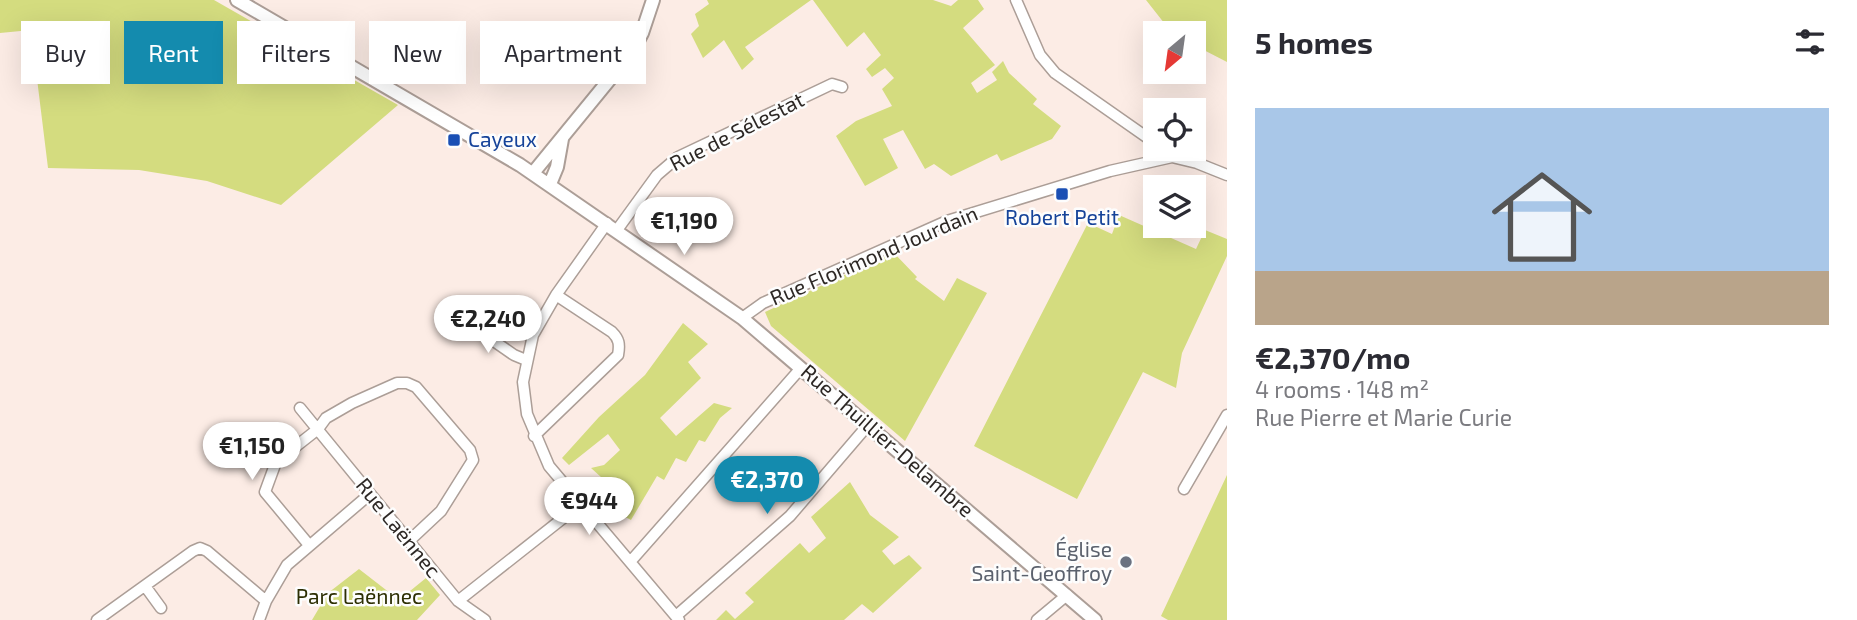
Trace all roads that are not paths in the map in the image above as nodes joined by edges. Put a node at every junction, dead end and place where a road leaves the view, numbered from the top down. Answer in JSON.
{"nodes":[{"id":1,"x":237,"y":0,"type":"edge"},
{"id":2,"x":653,"y":0,"type":"edge"},
{"id":3,"x":1016,"y":0,"type":"edge"},
{"id":4,"x":842,"y":87,"type":"dead end"},
{"id":5,"x":1143,"y":135,"type":"edge"},
{"id":6,"x":562,"y":139,"type":"junction"},
{"id":7,"x":1154,"y":161,"type":"edge"},
{"id":8,"x":1189,"y":161,"type":"edge"},
{"id":9,"x":533,"y":173,"type":"junction"},
{"id":10,"x":1227,"y":175,"type":"edge"},
{"id":11,"x":550,"y":184,"type":"junction"},
{"id":12,"x":612,"y":226,"type":"junction"},
{"id":13,"x":556,"y":295,"type":"junction"},
{"id":14,"x":742,"y":318,"type":"junction"},
{"id":15,"x":465,"y":321,"type":"dead end"},
{"id":16,"x":526,"y":360,"type":"junction"},
{"id":17,"x":801,"y":368,"type":"junction"},
{"id":18,"x":300,"y":408,"type":"dead end"},
{"id":19,"x":1227,"y":415,"type":"edge"},
{"id":20,"x":868,"y":425,"type":"junction"},
{"id":21,"x":317,"y":429,"type":"junction"},
{"id":22,"x":534,"y":436,"type":"junction"},
{"id":23,"x":1184,"y":489,"type":"dead end"},
{"id":24,"x":370,"y":494,"type":"junction"},
{"id":25,"x":581,"y":504,"type":"junction"},
{"id":26,"x":409,"y":541,"type":"junction"},
{"id":27,"x":309,"y":545,"type":"junction"},
{"id":28,"x":630,"y":562,"type":"junction"},
{"id":29,"x":145,"y":586,"type":"junction"},
{"id":30,"x":1067,"y":595,"type":"junction"},
{"id":31,"x":265,"y":601,"type":"junction"},
{"id":32,"x":458,"y":601,"type":"junction"},
{"id":33,"x":161,"y":608,"type":"dead end"},
{"id":34,"x":677,"y":618,"type":"edge"},
{"id":35,"x":97,"y":620,"type":"edge"},
{"id":36,"x":259,"y":620,"type":"edge"},
{"id":37,"x":485,"y":620,"type":"edge"},
{"id":38,"x":1037,"y":620,"type":"edge"},
{"id":39,"x":1095,"y":620,"type":"edge"}],
"edges":[{"from":1,"to":9,"type":"main road","name":"Rue Thuillier-Delambre"},
{"from":2,"to":6,"type":"main road"},
{"from":3,"to":5,"type":"street"},
{"from":4,"to":12,"type":"street","name":"Rue de Sélestat"},
{"from":6,"to":9,"type":"main road"},
{"from":6,"to":11,"type":"main road"},
{"from":7,"to":14,"type":"street","name":"Rue Florimond Jourdain"},
{"from":8,"to":10,"type":"street"},
{"from":9,"to":11,"type":"main road","name":"Rue Thuillier-Delambre"},
{"from":11,"to":12,"type":"main road","name":"Rue Thuillier-Delambre"},
{"from":12,"to":13,"type":"street","name":"Rue de Sélestat"},
{"from":12,"to":14,"type":"main road","name":"Rue Thuillier-Delambre"},
{"from":13,"to":16,"type":"street","name":"Rue de Sélestat"},
{"from":13,"to":22,"type":"street"},
{"from":14,"to":17,"type":"main road","name":"Rue Thuillier-Delambre"},
{"from":15,"to":16,"type":"street"},
{"from":16,"to":22,"type":"street","name":"Rue de Sélestat"},
{"from":17,"to":20,"type":"main road","name":"Rue Thuillier-Delambre"},
{"from":17,"to":28,"type":"street"},
{"from":18,"to":21,"type":"street","name":"Rue Laënnec"},
{"from":19,"to":23,"type":"street"},
{"from":20,"to":30,"type":"main road","name":"Rue Thuillier-Delambre"},
{"from":20,"to":34,"type":"street"},
{"from":21,"to":24,"type":"street","name":"Rue Laënnec"},
{"from":21,"to":26,"type":"street"},
{"from":21,"to":27,"type":"street"},
{"from":22,"to":25,"type":"street","name":"Rue de Sélestat"},
{"from":24,"to":26,"type":"street","name":"Rue Laënnec"},
{"from":24,"to":27,"type":"street"},
{"from":25,"to":28,"type":"street","name":"Rue de Sélestat"},
{"from":25,"to":32,"type":"street"},
{"from":26,"to":32,"type":"street","name":"Rue Laënnec"},
{"from":27,"to":31,"type":"street"},
{"from":28,"to":34,"type":"street","name":"Rue de Sélestat"},
{"from":29,"to":31,"type":"street"},
{"from":29,"to":33,"type":"street"},
{"from":29,"to":35,"type":"street"},
{"from":30,"to":38,"type":"street"},
{"from":30,"to":39,"type":"main road","name":"Rue Thuillier-Delambre"},
{"from":31,"to":36,"type":"street"},
{"from":32,"to":37,"type":"street","name":"Rue Laënnec"}]}
